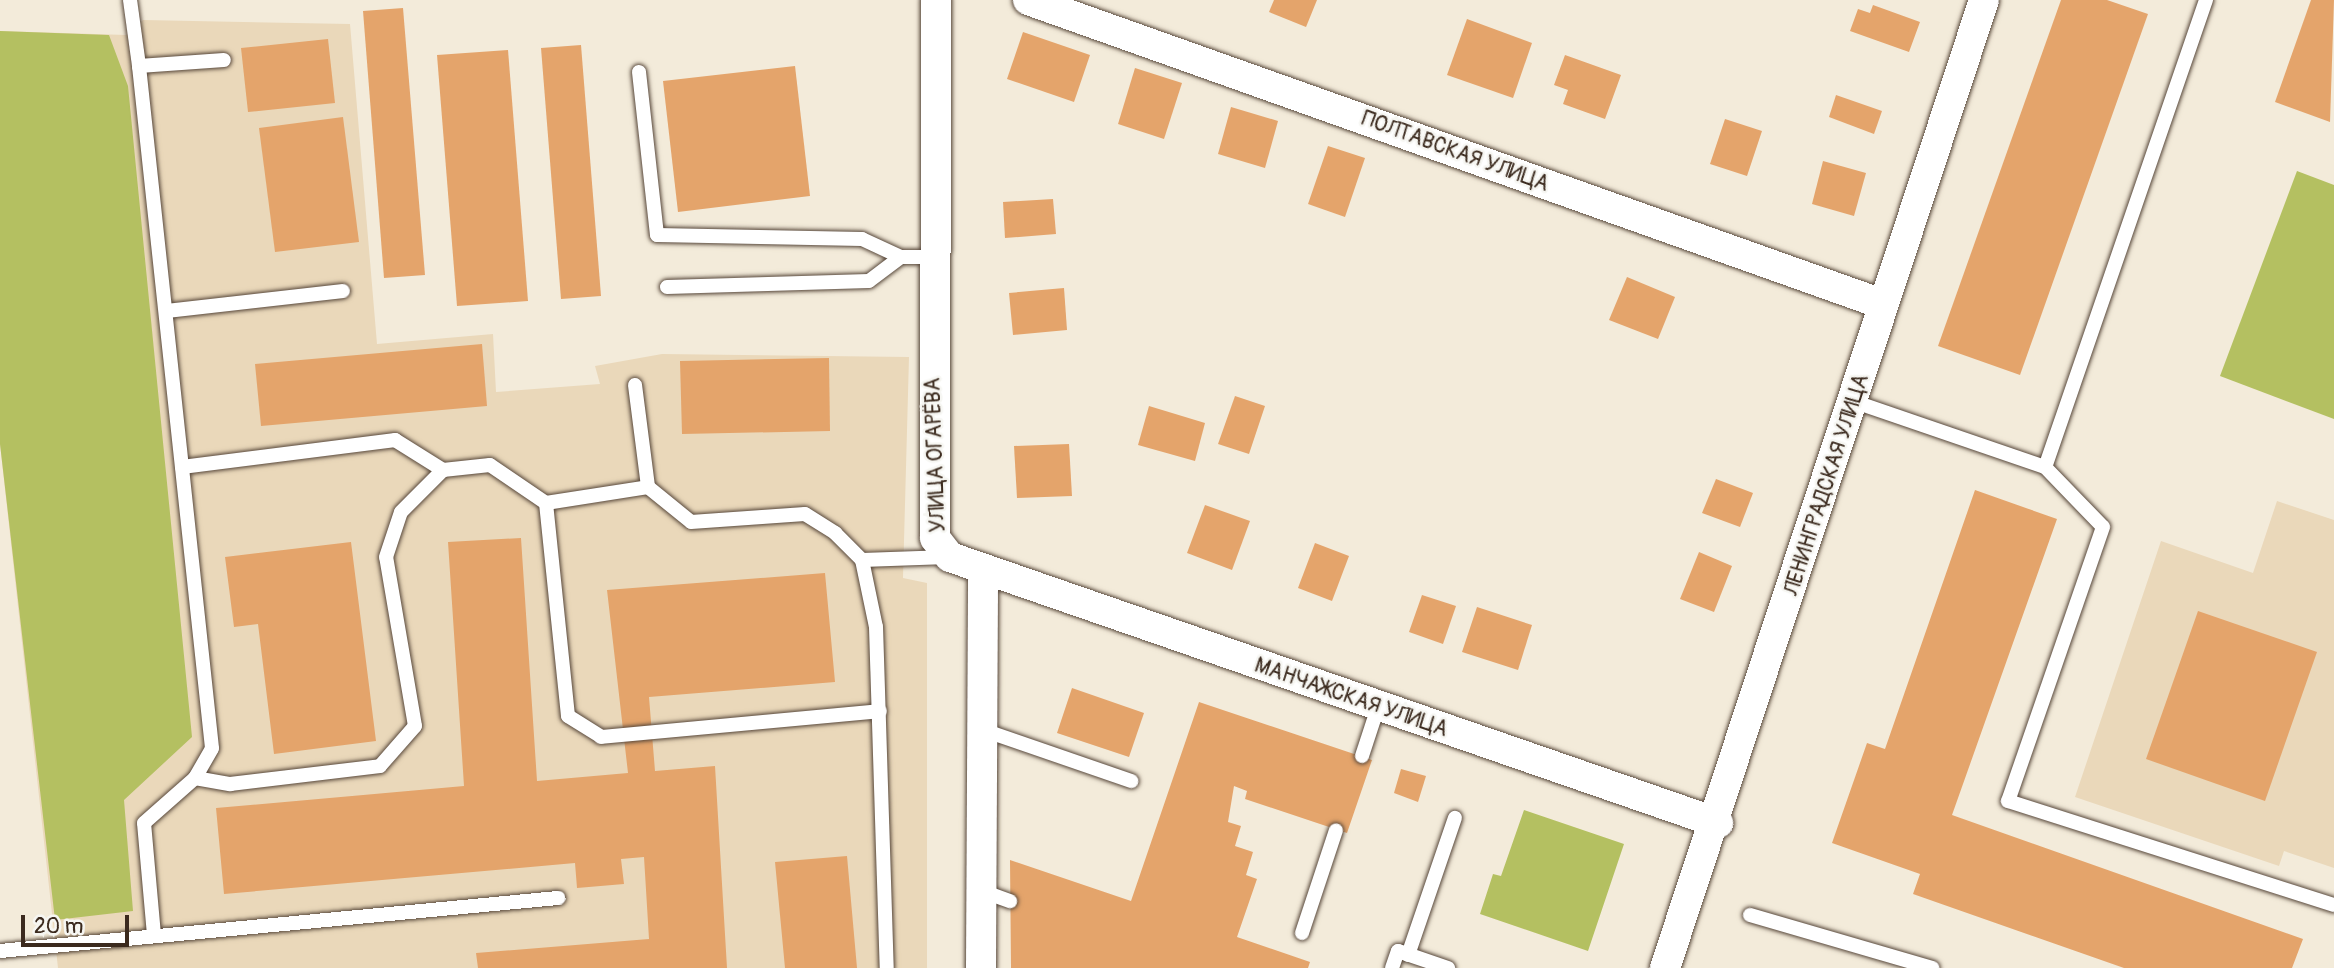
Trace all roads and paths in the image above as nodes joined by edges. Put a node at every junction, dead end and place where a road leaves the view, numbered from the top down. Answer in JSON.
{"nodes":[{"id":1,"x":130,"y":0,"type":"edge"},
{"id":2,"x":936,"y":0,"type":"edge"},
{"id":3,"x":1028,"y":0,"type":"edge"},
{"id":4,"x":1984,"y":0,"type":"edge"},
{"id":5,"x":2206,"y":0,"type":"edge"},
{"id":6,"x":224,"y":60,"type":"dead end"},
{"id":7,"x":139,"y":66,"type":"junction"},
{"id":8,"x":639,"y":72,"type":"dead end"},
{"id":9,"x":901,"y":257,"type":"junction"},
{"id":10,"x":932,"y":257,"type":"junction"},
{"id":11,"x":667,"y":287,"type":"dead end"},
{"id":12,"x":343,"y":291,"type":"dead end"},
{"id":13,"x":1882,"y":304,"type":"junction"},
{"id":14,"x":167,"y":311,"type":"junction"},
{"id":15,"x":635,"y":385,"type":"dead end"},
{"id":16,"x":1855,"y":402,"type":"junction"},
{"id":17,"x":182,"y":467,"type":"junction"},
{"id":18,"x":2045,"y":467,"type":"junction"},
{"id":19,"x":443,"y":470,"type":"junction"},
{"id":20,"x":648,"y":487,"type":"junction"},
{"id":21,"x":546,"y":503,"type":"junction"},
{"id":22,"x":950,"y":557,"type":"junction"},
{"id":23,"x":862,"y":560,"type":"junction"},
{"id":24,"x":984,"y":573,"type":"junction"},
{"id":25,"x":1378,"y":707,"type":"junction"},
{"id":26,"x":880,"y":711,"type":"junction"},
{"id":27,"x":983,"y":730,"type":"junction"},
{"id":28,"x":1362,"y":756,"type":"dead end"},
{"id":29,"x":195,"y":778,"type":"junction"},
{"id":30,"x":1131,"y":781,"type":"dead end"},
{"id":31,"x":1455,"y":818,"type":"dead end"},
{"id":32,"x":1718,"y":823,"type":"junction"},
{"id":33,"x":1336,"y":830,"type":"dead end"},
{"id":34,"x":982,"y":891,"type":"junction"},
{"id":35,"x":558,"y":898,"type":"dead end"},
{"id":36,"x":1010,"y":901,"type":"dead end"},
{"id":37,"x":2334,"y":905,"type":"edge"},
{"id":38,"x":1750,"y":915,"type":"dead end"},
{"id":39,"x":1302,"y":933,"type":"dead end"},
{"id":40,"x":154,"y":935,"type":"junction"},
{"id":41,"x":0,"y":951,"type":"edge"},
{"id":42,"x":1409,"y":955,"type":"junction"},
{"id":43,"x":887,"y":968,"type":"edge"},
{"id":44,"x":981,"y":968,"type":"edge"},
{"id":45,"x":1392,"y":968,"type":"edge"},
{"id":46,"x":1448,"y":968,"type":"edge"},
{"id":47,"x":1665,"y":968,"type":"edge"},
{"id":48,"x":1932,"y":968,"type":"edge"}],
"edges":[{"from":1,"to":7,"type":"lane"},
{"from":2,"to":10,"type":"street","name":"УЛИЦА ОГАРЁВА"},
{"from":3,"to":13,"type":"street","name":"ПОЛТАВСКАЯ УЛИЦА"},
{"from":4,"to":13,"type":"street","name":"ЛЕНИНГРАДСКАЯ УЛИЦА"},
{"from":5,"to":18,"type":"lane"},
{"from":6,"to":7,"type":"lane"},
{"from":7,"to":14,"type":"lane"},
{"from":8,"to":9,"type":"lane"},
{"from":9,"to":10,"type":"lane"},
{"from":9,"to":11,"type":"lane"},
{"from":10,"to":22,"type":"street","name":"УЛИЦА ОГАРЁВА"},
{"from":12,"to":14,"type":"lane"},
{"from":13,"to":16,"type":"street","name":"ЛЕНИНГРАДСКАЯ УЛИЦА"},
{"from":14,"to":17,"type":"lane"},
{"from":15,"to":20,"type":"lane"},
{"from":16,"to":18,"type":"lane"},
{"from":16,"to":32,"type":"street","name":"ЛЕНИНГРАДСКАЯ УЛИЦА"},
{"from":17,"to":19,"type":"lane"},
{"from":17,"to":29,"type":"lane"},
{"from":18,"to":37,"type":"lane"},
{"from":19,"to":21,"type":"lane"},
{"from":19,"to":29,"type":"lane"},
{"from":20,"to":21,"type":"lane"},
{"from":20,"to":23,"type":"lane"},
{"from":21,"to":26,"type":"lane"},
{"from":22,"to":23,"type":"lane"},
{"from":22,"to":24,"type":"street","name":"УЛИЦА ОГАРЁВА"},
{"from":23,"to":26,"type":"lane"},
{"from":24,"to":25,"type":"street","name":"МАНЧАЖСКАЯ УЛИЦА"},
{"from":24,"to":27,"type":"street"},
{"from":25,"to":28,"type":"lane"},
{"from":25,"to":32,"type":"street","name":"МАНЧАЖСКАЯ УЛИЦА"},
{"from":26,"to":43,"type":"lane"},
{"from":27,"to":30,"type":"lane"},
{"from":27,"to":34,"type":"street"},
{"from":29,"to":40,"type":"lane"},
{"from":31,"to":42,"type":"lane"},
{"from":32,"to":47,"type":"street","name":"ЛЕНИНГРАДСКАЯ УЛИЦА"},
{"from":33,"to":39,"type":"lane"},
{"from":34,"to":36,"type":"lane"},
{"from":34,"to":44,"type":"street"},
{"from":35,"to":40,"type":"lane"},
{"from":38,"to":48,"type":"lane"},
{"from":40,"to":41,"type":"lane"},
{"from":42,"to":45,"type":"lane"},
{"from":42,"to":46,"type":"lane"}]}
